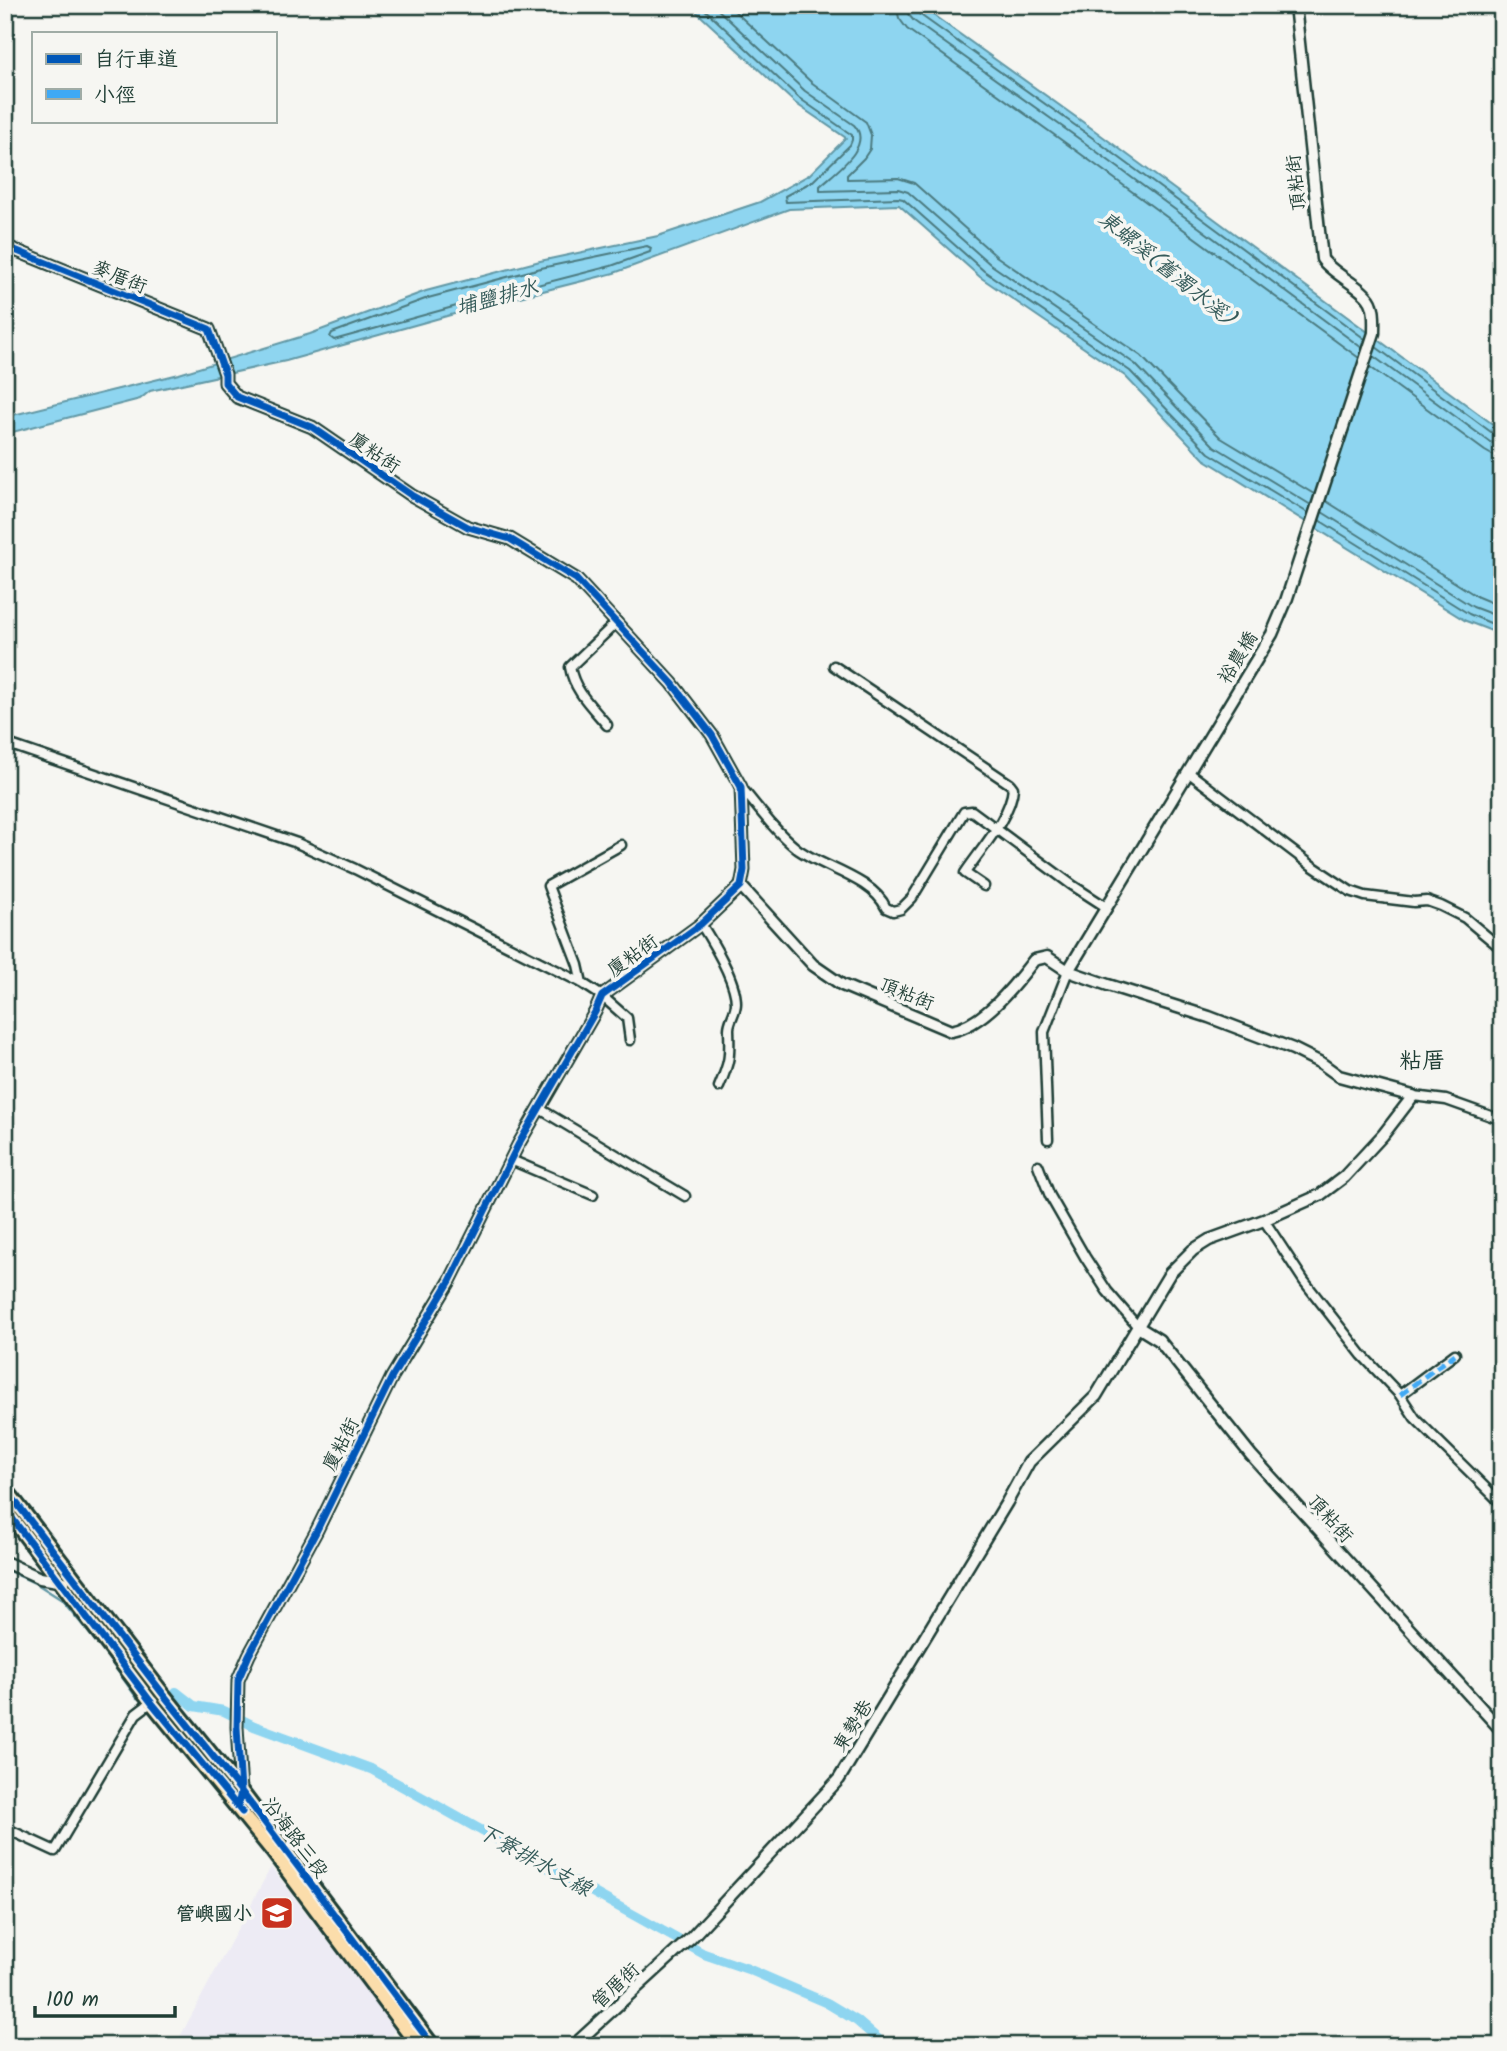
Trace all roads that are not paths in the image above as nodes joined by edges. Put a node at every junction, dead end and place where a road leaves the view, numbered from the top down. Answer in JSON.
{"nodes":[{"id":1,"x":1295,"y":5,"type":"edge"},
{"id":2,"x":5,"y":246,"type":"edge"},
{"id":3,"x":1374,"y":333,"type":"joint"},
{"id":4,"x":215,"y":342,"type":"joint"},
{"id":5,"x":617,"y":622,"type":"junction"},
{"id":6,"x":834,"y":666,"type":"dead end"},
{"id":7,"x":607,"y":725,"type":"dead end"},
{"id":8,"x":5,"y":743,"type":"edge"},
{"id":9,"x":1188,"y":772,"type":"junction"},
{"id":10,"x":741,"y":787,"type":"junction"},
{"id":11,"x":996,"y":828,"type":"junction"},
{"id":12,"x":621,"y":845,"type":"dead end"},
{"id":13,"x":741,"y":886,"type":"junction"},
{"id":14,"x":984,"y":886,"type":"dead end"},
{"id":15,"x":1106,"y":907,"type":"junction"},
{"id":16,"x":701,"y":924,"type":"junction"},
{"id":17,"x":1502,"y":948,"type":"edge"},
{"id":18,"x":1068,"y":971,"type":"junction"},
{"id":19,"x":582,"y":983,"type":"junction"},
{"id":20,"x":602,"y":996,"type":"junction"},
{"id":21,"x":630,"y":1040,"type":"dead end"},
{"id":22,"x":719,"y":1087,"type":"dead end"},
{"id":23,"x":1413,"y":1096,"type":"junction"},
{"id":24,"x":540,"y":1109,"type":"junction"},
{"id":25,"x":1502,"y":1121,"type":"edge"},
{"id":26,"x":1048,"y":1139,"type":"dead end"},
{"id":27,"x":510,"y":1160,"type":"junction"},
{"id":28,"x":1038,"y":1165,"type":"dead end"},
{"id":29,"x":593,"y":1195,"type":"dead end"},
{"id":30,"x":685,"y":1196,"type":"dead end"},
{"id":31,"x":1264,"y":1220,"type":"junction"},
{"id":32,"x":1138,"y":1327,"type":"junction"},
{"id":33,"x":1455,"y":1354,"type":"dead end"},
{"id":34,"x":1401,"y":1395,"type":"junction"},
{"id":35,"x":5,"y":1488,"type":"edge"},
{"id":36,"x":1502,"y":1504,"type":"edge"},
{"id":37,"x":5,"y":1509,"type":"edge"},
{"id":38,"x":5,"y":1562,"type":"edge"},
{"id":39,"x":62,"y":1581,"type":"junction"},
{"id":40,"x":79,"y":1584,"type":"junction"},
{"id":41,"x":163,"y":1694,"type":"junction"},
{"id":42,"x":151,"y":1702,"type":"junction"},
{"id":43,"x":1502,"y":1731,"type":"edge"},
{"id":44,"x":241,"y":1791,"type":"junction"},
{"id":45,"x":238,"y":1807,"type":"junction"},
{"id":46,"x":5,"y":1828,"type":"edge"},
{"id":47,"x":344,"y":1937,"type":"junction"},
{"id":48,"x":679,"y":1949,"type":"joint"},
{"id":49,"x":418,"y":2046,"type":"edge"},
{"id":50,"x":433,"y":2046,"type":"edge"},
{"id":51,"x":573,"y":2046,"type":"edge"}],
"edges":[{"from":1,"to":3,"type":"street","name":"頂粘街"},
{"from":2,"to":4,"type":"street","name":"麥厝街"},
{"from":3,"to":9,"type":"street","name":"裕農橋"},
{"from":4,"to":5,"type":"street","name":"廈粘街"},
{"from":5,"to":7,"type":"street"},
{"from":5,"to":10,"type":"street","name":"廈粘街"},
{"from":6,"to":11,"type":"street"},
{"from":8,"to":19,"type":"street"},
{"from":9,"to":15,"type":"street","name":"裕農橋"},
{"from":9,"to":17,"type":"street"},
{"from":10,"to":11,"type":"street"},
{"from":10,"to":13,"type":"street","name":"廈粘街"},
{"from":11,"to":14,"type":"street"},
{"from":11,"to":15,"type":"street"},
{"from":12,"to":19,"type":"street"},
{"from":13,"to":16,"type":"street","name":"廈粘街"},
{"from":13,"to":18,"type":"street","name":"頂粘街"},
{"from":15,"to":18,"type":"street","name":"裕農橋"},
{"from":16,"to":20,"type":"street","name":"廈粘街"},
{"from":16,"to":22,"type":"street"},
{"from":18,"to":23,"type":"street","name":"頂粘街"},
{"from":18,"to":26,"type":"street"},
{"from":19,"to":20,"type":"street"},
{"from":20,"to":21,"type":"street"},
{"from":20,"to":24,"type":"street","name":"廈粘街"},
{"from":23,"to":25,"type":"street","name":"頂粘街"},
{"from":23,"to":31,"type":"street"},
{"from":24,"to":27,"type":"street","name":"廈粘街"},
{"from":24,"to":30,"type":"street"},
{"from":27,"to":29,"type":"street"},
{"from":27,"to":44,"type":"street","name":"廈粘街"},
{"from":28,"to":32,"type":"street","name":"頂粘街"},
{"from":31,"to":32,"type":"street"},
{"from":31,"to":34,"type":"street"},
{"from":32,"to":43,"type":"street","name":"頂粘街"},
{"from":32,"to":48,"type":"street","name":"東勢巷"},
{"from":33,"to":34,"type":"street"},
{"from":34,"to":36,"type":"street"},
{"from":35,"to":40,"type":"main road","name":"沿海路三段"},
{"from":37,"to":39,"type":"main road","name":"沿海路三段"},
{"from":38,"to":39,"type":"street"},
{"from":39,"to":40,"type":"street"},
{"from":39,"to":42,"type":"main road","name":"沿海路三段"},
{"from":40,"to":41,"type":"main road","name":"沿海路三段"},
{"from":41,"to":42,"type":"street"},
{"from":41,"to":44,"type":"main road","name":"沿海路三段"},
{"from":42,"to":45,"type":"main road","name":"沿海路三段"},
{"from":42,"to":46,"type":"street"},
{"from":44,"to":45,"type":"street","name":"廈粘街"},
{"from":44,"to":47,"type":"main road","name":"沿海路三段"},
{"from":45,"to":47,"type":"main road","name":"沿海路三段"},
{"from":47,"to":49,"type":"main road","name":"沿海路三段"},
{"from":47,"to":50,"type":"main road","name":"沿海路三段"},
{"from":48,"to":51,"type":"street","name":"管厝街"}]}
